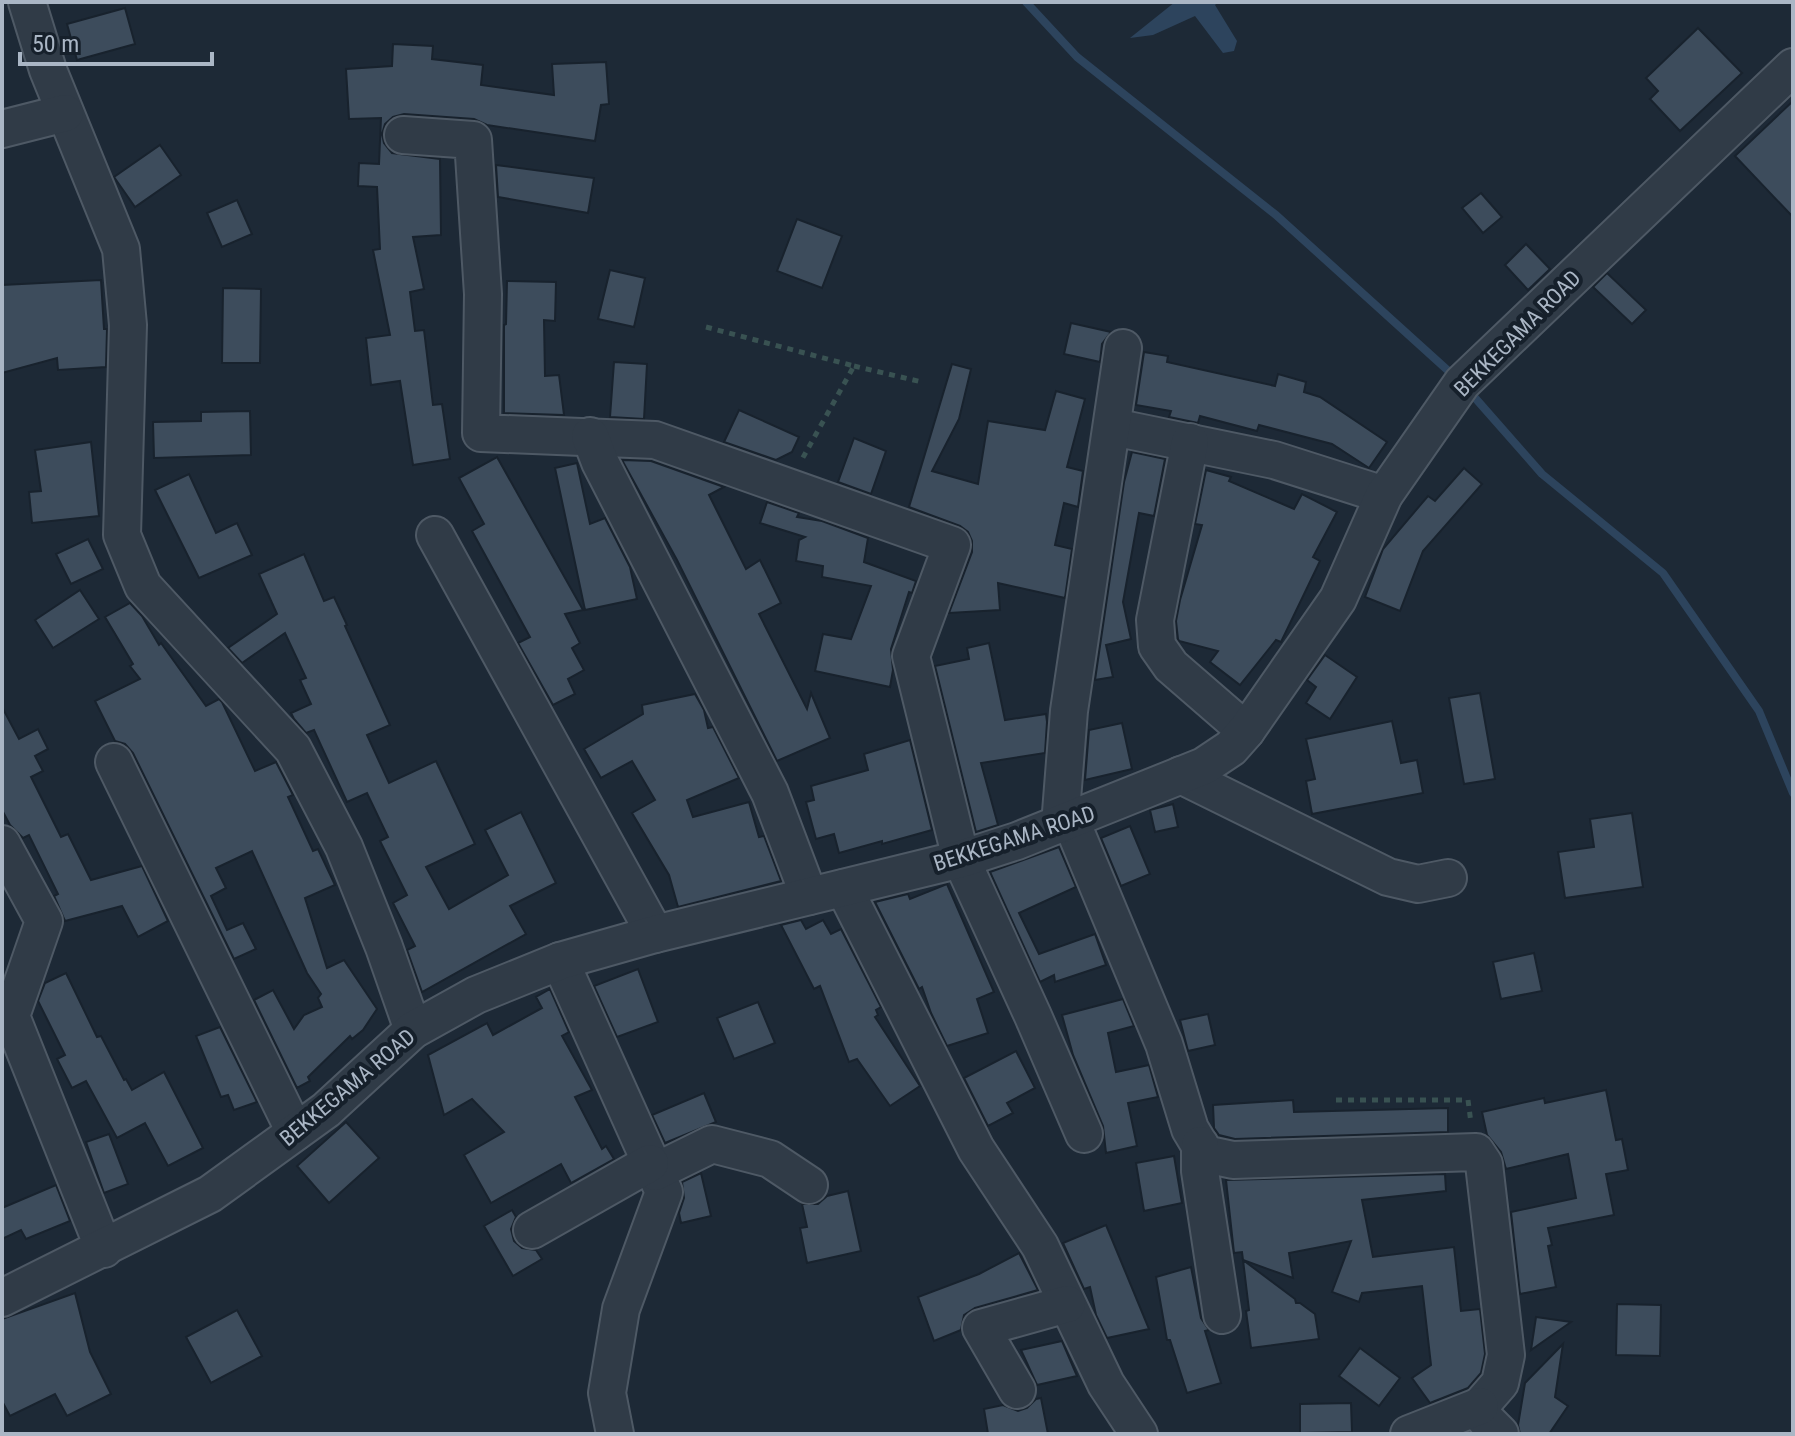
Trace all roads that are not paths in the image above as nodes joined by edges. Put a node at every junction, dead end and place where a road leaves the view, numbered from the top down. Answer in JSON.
{"nodes":[{"id":1,"x":27,"y":2,"type":"edge"},
{"id":2,"x":1793,"y":67,"type":"edge"},
{"id":3,"x":65,"y":113,"type":"junction"},
{"id":4,"x":2,"y":129,"type":"edge"},
{"id":5,"x":403,"y":135,"type":"dead end"},
{"id":6,"x":1123,"y":348,"type":"dead end"},
{"id":7,"x":1113,"y":427,"type":"junction"},
{"id":8,"x":590,"y":436,"type":"junction"},
{"id":9,"x":1190,"y":442,"type":"junction"},
{"id":10,"x":1384,"y":495,"type":"junction"},
{"id":11,"x":435,"y":535,"type":"dead end"},
{"id":12,"x":1246,"y":731,"type":"junction"},
{"id":13,"x":114,"y":762,"type":"dead end"},
{"id":14,"x":1181,"y":775,"type":"junction"},
{"id":15,"x":1066,"y":823,"type":"junction"},
{"id":16,"x":2,"y":844,"type":"edge"},
{"id":17,"x":961,"y":859,"type":"junction"},
{"id":18,"x":1448,"y":878,"type":"dead end"},
{"id":19,"x":844,"y":888,"type":"junction"},
{"id":20,"x":809,"y":896,"type":"junction"},
{"id":21,"x":655,"y":934,"type":"junction"},
{"id":22,"x":560,"y":961,"type":"junction"},
{"id":23,"x":7,"y":1011,"type":"edge"},
{"id":24,"x":413,"y":1030,"type":"junction"},
{"id":25,"x":295,"y":1132,"type":"junction"},
{"id":26,"x":1084,"y":1134,"type":"dead end"},
{"id":27,"x":1200,"y":1145,"type":"junction"},
{"id":28,"x":652,"y":1168,"type":"junction"},
{"id":29,"x":809,"y":1185,"type":"dead end"},
{"id":30,"x":532,"y":1230,"type":"dead end"},
{"id":31,"x":104,"y":1249,"type":"junction"},
{"id":32,"x":2,"y":1298,"type":"edge"},
{"id":33,"x":1067,"y":1304,"type":"junction"},
{"id":34,"x":1222,"y":1315,"type":"dead end"},
{"id":35,"x":1017,"y":1390,"type":"dead end"},
{"id":36,"x":1490,"y":1420,"type":"edge"},
{"id":37,"x":615,"y":1434,"type":"edge"},
{"id":38,"x":1139,"y":1434,"type":"edge"},
{"id":39,"x":1409,"y":1434,"type":"edge"}],
"edges":[{"from":1,"to":3,"type":"street"},
{"from":2,"to":10,"type":"street","name":"BEKKEGAMA ROAD"},
{"from":3,"to":4,"type":"street"},
{"from":3,"to":24,"type":"street"},
{"from":5,"to":8,"type":"street"},
{"from":6,"to":7,"type":"street"},
{"from":7,"to":9,"type":"street"},
{"from":7,"to":15,"type":"street"},
{"from":8,"to":17,"type":"street"},
{"from":8,"to":20,"type":"street"},
{"from":9,"to":10,"type":"street"},
{"from":9,"to":12,"type":"street"},
{"from":10,"to":12,"type":"street","name":"BEKKEGAMA ROAD"},
{"from":11,"to":21,"type":"street"},
{"from":12,"to":14,"type":"street","name":"BEKKEGAMA ROAD"},
{"from":13,"to":25,"type":"street"},
{"from":14,"to":15,"type":"street","name":"BEKKEGAMA ROAD"},
{"from":14,"to":18,"type":"street"},
{"from":15,"to":17,"type":"street","name":"BEKKEGAMA ROAD"},
{"from":15,"to":27,"type":"street"},
{"from":16,"to":23,"type":"street"},
{"from":17,"to":19,"type":"street","name":"BEKKEGAMA ROAD"},
{"from":17,"to":26,"type":"street"},
{"from":19,"to":20,"type":"street","name":"BEKKEGAMA ROAD"},
{"from":19,"to":33,"type":"street"},
{"from":20,"to":21,"type":"street","name":"BEKKEGAMA ROAD"},
{"from":21,"to":22,"type":"street","name":"BEKKEGAMA ROAD"},
{"from":22,"to":24,"type":"street","name":"BEKKEGAMA ROAD"},
{"from":22,"to":28,"type":"street"},
{"from":23,"to":31,"type":"street"},
{"from":24,"to":25,"type":"street","name":"BEKKEGAMA ROAD"},
{"from":25,"to":31,"type":"street","name":"BEKKEGAMA ROAD"},
{"from":27,"to":34,"type":"street"},
{"from":27,"to":36,"type":"street"},
{"from":28,"to":29,"type":"street"},
{"from":28,"to":30,"type":"street"},
{"from":28,"to":37,"type":"street"},
{"from":31,"to":32,"type":"street","name":"BEKKEGAMA ROAD"},
{"from":33,"to":35,"type":"street"},
{"from":33,"to":38,"type":"street"},
{"from":36,"to":39,"type":"street"}]}
